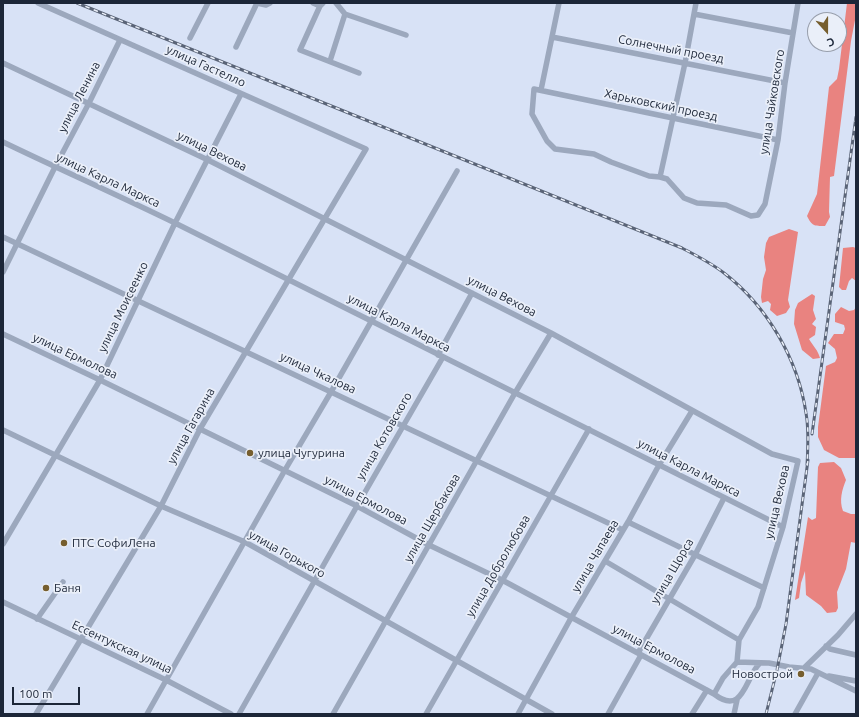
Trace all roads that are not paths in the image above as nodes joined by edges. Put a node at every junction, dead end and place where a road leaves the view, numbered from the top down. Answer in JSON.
{"nodes":[{"id":1,"x":38,"y":3,"type":"edge"},
{"id":2,"x":208,"y":3,"type":"edge"},
{"id":3,"x":256,"y":3,"type":"edge"},
{"id":4,"x":270,"y":3,"type":"edge"},
{"id":5,"x":313,"y":3,"type":"edge"},
{"id":6,"x":336,"y":3,"type":"edge"},
{"id":7,"x":559,"y":3,"type":"edge"},
{"id":8,"x":696,"y":3,"type":"edge"},
{"id":9,"x":798,"y":3,"type":"edge"},
{"id":10,"x":322,"y":5,"type":"edge"},
{"id":11,"x":345,"y":14,"type":"junction"},
{"id":12,"x":694,"y":14,"type":"junction"},
{"id":13,"x":794,"y":33,"type":"junction"},
{"id":14,"x":406,"y":36,"type":"dead end"},
{"id":15,"x":552,"y":37,"type":"junction"},
{"id":16,"x":190,"y":38,"type":"dead end"},
{"id":17,"x":120,"y":40,"type":"junction"},
{"id":18,"x":236,"y":47,"type":"dead end"},
{"id":19,"x":330,"y":61,"type":"junction"},
{"id":20,"x":3,"y":63,"type":"edge"},
{"id":21,"x":685,"y":63,"type":"junction"},
{"id":22,"x":359,"y":73,"type":"dead end"},
{"id":23,"x":785,"y":83,"type":"junction"},
{"id":24,"x":541,"y":90,"type":"junction"},
{"id":25,"x":241,"y":94,"type":"junction"},
{"id":26,"x":89,"y":103,"type":"junction"},
{"id":27,"x":674,"y":119,"type":"junction"},
{"id":28,"x":778,"y":140,"type":"junction"},
{"id":29,"x":3,"y":142,"type":"edge"},
{"id":30,"x":366,"y":149,"type":"joint"},
{"id":31,"x":208,"y":160,"type":"junction"},
{"id":32,"x":55,"y":167,"type":"junction"},
{"id":33,"x":457,"y":171,"type":"dead end"},
{"id":34,"x":660,"y":177,"type":"junction"},
{"id":35,"x":325,"y":219,"type":"junction"},
{"id":36,"x":175,"y":223,"type":"junction"},
{"id":37,"x":3,"y":237,"type":"edge"},
{"id":38,"x":17,"y":244,"type":"junction"},
{"id":39,"x":407,"y":260,"type":"junction"},
{"id":40,"x":3,"y":272,"type":"edge"},
{"id":41,"x":288,"y":280,"type":"junction"},
{"id":42,"x":472,"y":293,"type":"junction"},
{"id":43,"x":138,"y":300,"type":"junction"},
{"id":44,"x":371,"y":321,"type":"junction"},
{"id":45,"x":551,"y":332,"type":"junction"},
{"id":46,"x":3,"y":334,"type":"edge"},
{"id":47,"x":246,"y":351,"type":"junction"},
{"id":48,"x":440,"y":356,"type":"junction"},
{"id":49,"x":100,"y":380,"type":"junction"},
{"id":50,"x":331,"y":392,"type":"junction"},
{"id":51,"x":515,"y":393,"type":"junction"},
{"id":52,"x":692,"y":411,"type":"junction"},
{"id":53,"x":403,"y":426,"type":"junction"},
{"id":54,"x":200,"y":429,"type":"junction"},
{"id":55,"x":589,"y":429,"type":"junction"},
{"id":56,"x":3,"y":430,"type":"edge"},
{"id":57,"x":56,"y":455,"type":"junction"},
{"id":58,"x":477,"y":461,"type":"junction"},
{"id":59,"x":659,"y":465,"type":"junction"},
{"id":60,"x":285,"y":470,"type":"junction"},
{"id":61,"x":551,"y":496,"type":"junction"},
{"id":62,"x":724,"y":498,"type":"junction"},
{"id":63,"x":161,"y":506,"type":"junction"},
{"id":64,"x":357,"y":506,"type":"junction"},
{"id":65,"x":628,"y":522,"type":"junction"},
{"id":66,"x":784,"y":527,"type":"junction"},
{"id":67,"x":623,"y":530,"type":"junction"},
{"id":68,"x":245,"y":542,"type":"junction"},
{"id":69,"x":3,"y":544,"type":"edge"},
{"id":70,"x":429,"y":545,"type":"junction"},
{"id":71,"x":695,"y":555,"type":"junction"},
{"id":72,"x":605,"y":561,"type":"junction"},
{"id":73,"x":502,"y":580,"type":"junction"},
{"id":74,"x":314,"y":581,"type":"junction"},
{"id":75,"x":63,"y":582,"type":"dead end"},
{"id":76,"x":764,"y":588,"type":"junction"},
{"id":77,"x":669,"y":599,"type":"junction"},
{"id":78,"x":3,"y":602,"type":"edge"},
{"id":79,"x":856,"y":614,"type":"edge"},
{"id":80,"x":571,"y":618,"type":"junction"},
{"id":81,"x":37,"y":619,"type":"junction"},
{"id":82,"x":386,"y":621,"type":"junction"},
{"id":83,"x":80,"y":640,"type":"junction"},
{"id":84,"x":739,"y":640,"type":"junction"},
{"id":85,"x":826,"y":646,"type":"junction"},
{"id":86,"x":640,"y":654,"type":"junction"},
{"id":87,"x":856,"y":655,"type":"edge"},
{"id":88,"x":456,"y":660,"type":"junction"},
{"id":89,"x":737,"y":662,"type":"junction"},
{"id":90,"x":760,"y":663,"type":"junction"},
{"id":91,"x":803,"y":669,"type":"junction"},
{"id":92,"x":820,"y":674,"type":"junction"},
{"id":93,"x":166,"y":680,"type":"junction"},
{"id":94,"x":856,"y":681,"type":"edge"},
{"id":95,"x":707,"y":690,"type":"junction"},
{"id":96,"x":856,"y":691,"type":"edge"},
{"id":97,"x":714,"y":694,"type":"junction"},
{"id":98,"x":526,"y":700,"type":"junction"},
{"id":99,"x":737,"y":700,"type":"junction"},
{"id":100,"x":36,"y":714,"type":"edge"},
{"id":101,"x":147,"y":714,"type":"edge"},
{"id":102,"x":231,"y":714,"type":"edge"},
{"id":103,"x":239,"y":714,"type":"edge"},
{"id":104,"x":333,"y":714,"type":"edge"},
{"id":105,"x":426,"y":714,"type":"edge"},
{"id":106,"x":518,"y":714,"type":"edge"},
{"id":107,"x":552,"y":714,"type":"edge"},
{"id":108,"x":608,"y":714,"type":"edge"},
{"id":109,"x":692,"y":714,"type":"edge"},
{"id":110,"x":734,"y":714,"type":"edge"},
{"id":111,"x":795,"y":714,"type":"edge"}],
"edges":[{"from":1,"to":17,"type":"street","name":"улица Гастелло"},
{"from":2,"to":16,"type":"street"},
{"from":3,"to":4,"type":"street"},
{"from":3,"to":18,"type":"street"},
{"from":5,"to":10,"type":"street"},
{"from":6,"to":11,"type":"street"},
{"from":7,"to":15,"type":"street"},
{"from":8,"to":12,"type":"street"},
{"from":9,"to":13,"type":"street","name":"улица Чайковского"},
{"from":10,"to":19,"type":"street"},
{"from":11,"to":14,"type":"street"},
{"from":11,"to":19,"type":"street"},
{"from":12,"to":13,"type":"street"},
{"from":12,"to":21,"type":"street"},
{"from":13,"to":23,"type":"street","name":"улица Чайковского"},
{"from":15,"to":21,"type":"street","name":"Солнечный проезд"},
{"from":15,"to":24,"type":"street"},
{"from":17,"to":25,"type":"street","name":"улица Гастелло"},
{"from":17,"to":26,"type":"street","name":"улица Ленина"},
{"from":19,"to":22,"type":"street"},
{"from":20,"to":26,"type":"street","name":"улица Вехова"},
{"from":21,"to":23,"type":"street","name":"Солнечный проезд"},
{"from":21,"to":27,"type":"street"},
{"from":23,"to":28,"type":"street","name":"улица Чайковского"},
{"from":24,"to":27,"type":"street","name":"Харьковский проезд"},
{"from":24,"to":34,"type":"street"},
{"from":25,"to":30,"type":"street","name":"улица Гастелло"},
{"from":25,"to":31,"type":"street","name":"улица Моисеенко"},
{"from":26,"to":31,"type":"street","name":"улица Вехова"},
{"from":26,"to":32,"type":"street","name":"улица Ленина"},
{"from":27,"to":28,"type":"street","name":"Харьковский проезд"},
{"from":27,"to":34,"type":"street"},
{"from":28,"to":34,"type":"street","name":"улица Чайковского"},
{"from":29,"to":32,"type":"street","name":"улица Карла Маркса"},
{"from":30,"to":35,"type":"street","name":"улица Гагарина"},
{"from":31,"to":35,"type":"street","name":"улица Вехова"},
{"from":31,"to":36,"type":"street","name":"улица Моисеенко"},
{"from":32,"to":36,"type":"street","name":"улица Карла Маркса"},
{"from":32,"to":38,"type":"street","name":"улица Ленина"},
{"from":33,"to":39,"type":"street"},
{"from":35,"to":39,"type":"street","name":"улица Вехова"},
{"from":35,"to":41,"type":"street","name":"улица Гагарина"},
{"from":36,"to":41,"type":"street","name":"улица Карла Маркса"},
{"from":36,"to":43,"type":"street","name":"улица Моисеенко"},
{"from":37,"to":38,"type":"street","name":"улица Чкалова"},
{"from":38,"to":40,"type":"street","name":"улица Ленина"},
{"from":38,"to":43,"type":"street","name":"улица Чкалова"},
{"from":39,"to":42,"type":"street","name":"улица Вехова"},
{"from":39,"to":44,"type":"street"},
{"from":41,"to":44,"type":"street","name":"улица Карла Маркса"},
{"from":41,"to":47,"type":"street","name":"улица Гагарина"},
{"from":42,"to":45,"type":"street","name":"улица Вехова"},
{"from":42,"to":48,"type":"street","name":"улица Котовского"},
{"from":43,"to":47,"type":"street","name":"улица Чкалова"},
{"from":43,"to":49,"type":"street","name":"улица Моисеенко"},
{"from":44,"to":48,"type":"street","name":"улица Карла Маркса"},
{"from":44,"to":50,"type":"street"},
{"from":45,"to":51,"type":"street","name":"улица Щербакова"},
{"from":45,"to":52,"type":"street","name":"улица Вехова"},
{"from":46,"to":49,"type":"street","name":"улица Ермолова"},
{"from":47,"to":50,"type":"street","name":"улица Чкалова"},
{"from":47,"to":54,"type":"street","name":"улица Гагарина"},
{"from":48,"to":51,"type":"street","name":"улица Карла Маркса"},
{"from":48,"to":53,"type":"street","name":"улица Котовского"},
{"from":49,"to":54,"type":"street","name":"улица Ермолова"},
{"from":49,"to":57,"type":"street","name":"улица Моисеенко"},
{"from":50,"to":53,"type":"street","name":"улица Чкалова"},
{"from":50,"to":60,"type":"street"},
{"from":51,"to":55,"type":"street","name":"улица Карла Маркса"},
{"from":51,"to":58,"type":"street","name":"улица Щербакова"},
{"from":52,"to":59,"type":"street","name":"улица Чапаева"},
{"from":52,"to":66,"type":"street","name":"улица Вехова"},
{"from":53,"to":58,"type":"street","name":"улица Чкалова"},
{"from":53,"to":64,"type":"street","name":"улица Котовского"},
{"from":54,"to":60,"type":"street","name":"улица Ермолова"},
{"from":54,"to":63,"type":"street","name":"улица Гагарина"},
{"from":55,"to":59,"type":"street","name":"улица Карла Маркса"},
{"from":55,"to":61,"type":"street","name":"улица Добролюбова"},
{"from":56,"to":57,"type":"street","name":"улица Горького"},
{"from":57,"to":63,"type":"street","name":"улица Горького"},
{"from":57,"to":69,"type":"street","name":"улица Моисеенко"},
{"from":58,"to":61,"type":"street","name":"улица Чкалова"},
{"from":58,"to":70,"type":"street","name":"улица Щербакова"},
{"from":59,"to":62,"type":"street","name":"улица Карла Маркса"},
{"from":59,"to":65,"type":"street","name":"улица Чапаева"},
{"from":60,"to":64,"type":"street","name":"улица Ермолова"},
{"from":60,"to":68,"type":"street"},
{"from":61,"to":67,"type":"street","name":"улица Чкалова"},
{"from":61,"to":73,"type":"street","name":"улица Добролюбова"},
{"from":62,"to":66,"type":"street","name":"улица Карла Маркса"},
{"from":62,"to":71,"type":"street","name":"улица Щорса"},
{"from":63,"to":68,"type":"street","name":"улица Горького"},
{"from":63,"to":83,"type":"street","name":"улица Гагарина"},
{"from":64,"to":70,"type":"street","name":"улица Ермолова"},
{"from":64,"to":74,"type":"street","name":"улица Котовского"},
{"from":65,"to":67,"type":"street","name":"улица Чапаева"},
{"from":65,"to":71,"type":"street"},
{"from":66,"to":76,"type":"street","name":"улица Вехова"},
{"from":67,"to":72,"type":"street","name":"улица Чапаева"},
{"from":68,"to":74,"type":"street","name":"улица Горького"},
{"from":68,"to":93,"type":"street"},
{"from":70,"to":73,"type":"street","name":"улица Ермолова"},
{"from":70,"to":82,"type":"street","name":"улица Щербакова"},
{"from":71,"to":76,"type":"street"},
{"from":71,"to":77,"type":"street","name":"улица Щорса"},
{"from":72,"to":77,"type":"street"},
{"from":72,"to":80,"type":"street","name":"улица Чапаева"},
{"from":73,"to":80,"type":"street","name":"улица Ермолова"},
{"from":73,"to":88,"type":"street","name":"улица Добролюбова"},
{"from":74,"to":82,"type":"street","name":"улица Горького"},
{"from":74,"to":103,"type":"street","name":"улица Котовского"},
{"from":75,"to":81,"type":"street"},
{"from":76,"to":84,"type":"street","name":"улица Вехова"},
{"from":77,"to":84,"type":"street"},
{"from":77,"to":86,"type":"street","name":"улица Щорса"},
{"from":78,"to":81,"type":"street","name":"Ессентукская улица"},
{"from":79,"to":85,"type":"street"},
{"from":80,"to":86,"type":"street","name":"улица Ермолова"},
{"from":80,"to":98,"type":"street","name":"улица Чапаева"},
{"from":81,"to":83,"type":"street","name":"Ессентукская улица"},
{"from":82,"to":88,"type":"street","name":"улица Горького"},
{"from":82,"to":104,"type":"street","name":"улица Щербакова"},
{"from":83,"to":93,"type":"street","name":"Ессентукская улица"},
{"from":83,"to":100,"type":"street","name":"улица Гагарина"},
{"from":84,"to":89,"type":"street","name":"улица Вехова"},
{"from":85,"to":87,"type":"street"},
{"from":85,"to":91,"type":"street"},
{"from":86,"to":95,"type":"street","name":"улица Ермолова"},
{"from":86,"to":108,"type":"street","name":"улица Щорса"},
{"from":88,"to":98,"type":"street","name":"улица Горького"},
{"from":88,"to":105,"type":"street","name":"улица Добролюбова"},
{"from":89,"to":90,"type":"street"},
{"from":89,"to":97,"type":"street"},
{"from":90,"to":91,"type":"street"},
{"from":90,"to":99,"type":"street"},
{"from":91,"to":92,"type":"street"},
{"from":92,"to":94,"type":"street"},
{"from":92,"to":96,"type":"street"},
{"from":92,"to":111,"type":"street"},
{"from":93,"to":101,"type":"street"},
{"from":93,"to":102,"type":"street","name":"Ессентукская улица"},
{"from":95,"to":97,"type":"street","name":"улица Ермолова"},
{"from":95,"to":109,"type":"street"},
{"from":97,"to":99,"type":"street","name":"улица Ермолова"},
{"from":98,"to":106,"type":"street","name":"улица Чапаева"},
{"from":98,"to":107,"type":"street","name":"улица Горького"},
{"from":99,"to":110,"type":"street"}]}
